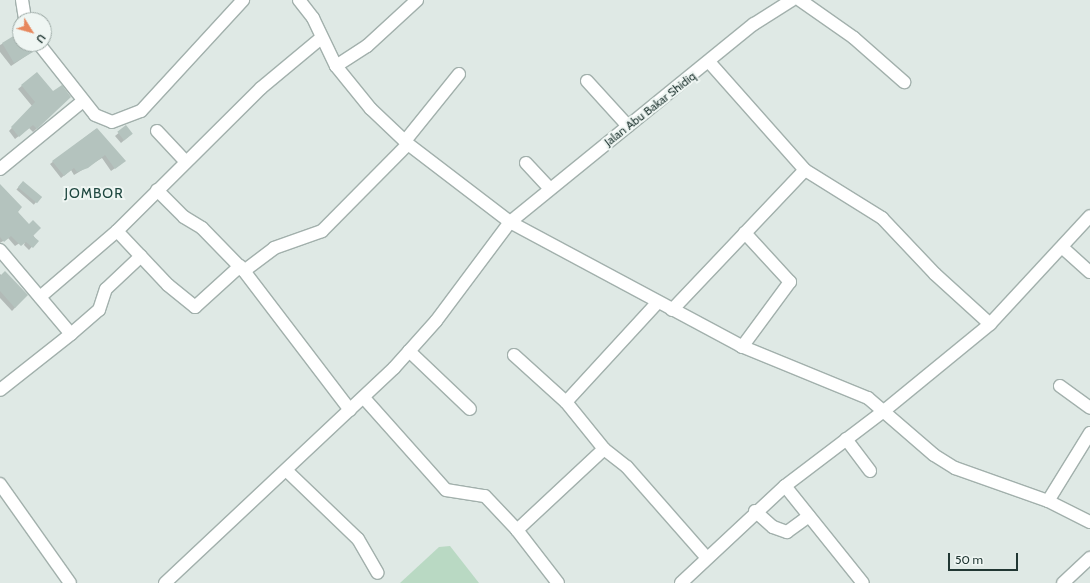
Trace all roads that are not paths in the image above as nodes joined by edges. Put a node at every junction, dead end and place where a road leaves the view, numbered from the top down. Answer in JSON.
{"nodes":[{"id":1,"x":22,"y":0,"type":"edge"},
{"id":2,"x":243,"y":0,"type":"edge"},
{"id":3,"x":299,"y":0,"type":"edge"},
{"id":4,"x":417,"y":0,"type":"edge"},
{"id":5,"x":792,"y":0,"type":"edge"},
{"id":6,"x":800,"y":0,"type":"edge"},
{"id":7,"x":24,"y":12,"type":"edge"},
{"id":8,"x":320,"y":39,"type":"junction"},
{"id":9,"x":45,"y":52,"type":"edge"},
{"id":10,"x":709,"y":62,"type":"junction"},
{"id":11,"x":336,"y":66,"type":"junction"},
{"id":12,"x":459,"y":74,"type":"dead end"},
{"id":13,"x":587,"y":81,"type":"dead end"},
{"id":14,"x":904,"y":82,"type":"dead end"},
{"id":15,"x":83,"y":101,"type":"junction"},
{"id":16,"x":628,"y":126,"type":"junction"},
{"id":17,"x":157,"y":131,"type":"dead end"},
{"id":18,"x":406,"y":142,"type":"junction"},
{"id":19,"x":186,"y":162,"type":"junction"},
{"id":20,"x":526,"y":162,"type":"dead end"},
{"id":21,"x":0,"y":169,"type":"edge"},
{"id":22,"x":805,"y":170,"type":"junction"},
{"id":23,"x":550,"y":189,"type":"junction"},
{"id":24,"x":157,"y":190,"type":"junction"},
{"id":25,"x":1090,"y":216,"type":"edge"},
{"id":26,"x":510,"y":222,"type":"junction"},
{"id":27,"x":117,"y":231,"type":"junction"},
{"id":28,"x":745,"y":234,"type":"junction"},
{"id":29,"x":1063,"y":248,"type":"junction"},
{"id":30,"x":0,"y":250,"type":"edge"},
{"id":31,"x":140,"y":256,"type":"junction"},
{"id":32,"x":242,"y":269,"type":"junction"},
{"id":33,"x":1090,"y":272,"type":"edge"},
{"id":34,"x":40,"y":297,"type":"junction"},
{"id":35,"x":657,"y":303,"type":"junction"},
{"id":36,"x":672,"y":310,"type":"junction"},
{"id":37,"x":990,"y":324,"type":"junction"},
{"id":38,"x":71,"y":334,"type":"junction"},
{"id":39,"x":742,"y":347,"type":"junction"},
{"id":40,"x":409,"y":351,"type":"junction"},
{"id":41,"x":514,"y":356,"type":"dead end"},
{"id":42,"x":1060,"y":386,"type":"dead end"},
{"id":43,"x":0,"y":390,"type":"edge"},
{"id":44,"x":364,"y":398,"type":"junction"},
{"id":45,"x":566,"y":402,"type":"junction"},
{"id":46,"x":470,"y":408,"type":"dead end"},
{"id":47,"x":1090,"y":408,"type":"edge"},
{"id":48,"x":350,"y":410,"type":"junction"},
{"id":49,"x":885,"y":410,"type":"junction"},
{"id":50,"x":1090,"y":433,"type":"edge"},
{"id":51,"x":846,"y":439,"type":"junction"},
{"id":52,"x":604,"y":449,"type":"junction"},
{"id":53,"x":287,"y":471,"type":"junction"},
{"id":54,"x":870,"y":471,"type":"dead end"},
{"id":55,"x":0,"y":484,"type":"edge"},
{"id":56,"x":785,"y":486,"type":"junction"},
{"id":57,"x":1048,"y":501,"type":"junction"},
{"id":58,"x":755,"y":511,"type":"junction"},
{"id":59,"x":809,"y":516,"type":"junction"},
{"id":60,"x":1090,"y":522,"type":"edge"},
{"id":61,"x":517,"y":530,"type":"junction"},
{"id":62,"x":706,"y":557,"type":"junction"},
{"id":63,"x":1090,"y":558,"type":"edge"},
{"id":64,"x":378,"y":573,"type":"dead end"},
{"id":65,"x":682,"y":582,"type":"edge"},
{"id":66,"x":70,"y":583,"type":"edge"},
{"id":67,"x":165,"y":583,"type":"edge"},
{"id":68,"x":558,"y":583,"type":"edge"},
{"id":69,"x":863,"y":583,"type":"edge"},
{"id":70,"x":1063,"y":583,"type":"edge"}],
"edges":[{"from":1,"to":7,"type":"street"},
{"from":2,"to":15,"type":"street"},
{"from":3,"to":8,"type":"street"},
{"from":4,"to":11,"type":"street"},
{"from":5,"to":10,"type":"street","name":"Jalan Abu Bakar Shidiq"},
{"from":6,"to":14,"type":"street"},
{"from":8,"to":11,"type":"street"},
{"from":8,"to":19,"type":"street"},
{"from":9,"to":15,"type":"street"},
{"from":10,"to":16,"type":"street","name":"Jalan Abu Bakar Shidiq"},
{"from":10,"to":22,"type":"street"},
{"from":11,"to":18,"type":"street"},
{"from":12,"to":18,"type":"street"},
{"from":13,"to":16,"type":"street"},
{"from":15,"to":21,"type":"street"},
{"from":16,"to":23,"type":"street","name":"Jalan Abu Bakar Shidiq"},
{"from":17,"to":19,"type":"street"},
{"from":18,"to":26,"type":"street"},
{"from":18,"to":32,"type":"street"},
{"from":19,"to":24,"type":"street"},
{"from":20,"to":23,"type":"street"},
{"from":22,"to":28,"type":"street"},
{"from":22,"to":37,"type":"street"},
{"from":23,"to":26,"type":"street","name":"Jalan Abu Bakar Shidiq"},
{"from":24,"to":27,"type":"street"},
{"from":24,"to":32,"type":"street"},
{"from":25,"to":29,"type":"street"},
{"from":26,"to":35,"type":"street"},
{"from":26,"to":40,"type":"street","name":"Jalan Abu Bakar Shidiq"},
{"from":27,"to":31,"type":"street"},
{"from":27,"to":34,"type":"street"},
{"from":28,"to":36,"type":"street"},
{"from":28,"to":39,"type":"street"},
{"from":29,"to":33,"type":"street"},
{"from":29,"to":37,"type":"street"},
{"from":30,"to":34,"type":"street"},
{"from":31,"to":32,"type":"street"},
{"from":31,"to":38,"type":"street"},
{"from":32,"to":48,"type":"street"},
{"from":34,"to":38,"type":"street"},
{"from":35,"to":36,"type":"street"},
{"from":35,"to":45,"type":"street"},
{"from":36,"to":39,"type":"street"},
{"from":37,"to":49,"type":"street"},
{"from":38,"to":43,"type":"street"},
{"from":39,"to":49,"type":"street"},
{"from":40,"to":44,"type":"street","name":"Jalan Abu Bakar Shidiq"},
{"from":40,"to":46,"type":"street"},
{"from":41,"to":45,"type":"street"},
{"from":42,"to":47,"type":"street"},
{"from":44,"to":48,"type":"street","name":"Jalan Abu Bakar Shidiq"},
{"from":44,"to":61,"type":"street"},
{"from":45,"to":52,"type":"street"},
{"from":48,"to":53,"type":"street","name":"Jalan Abu Bakar Shidiq"},
{"from":49,"to":51,"type":"street"},
{"from":49,"to":57,"type":"street"},
{"from":50,"to":57,"type":"street"},
{"from":51,"to":54,"type":"street"},
{"from":51,"to":56,"type":"street"},
{"from":52,"to":61,"type":"street"},
{"from":52,"to":62,"type":"street"},
{"from":53,"to":64,"type":"street"},
{"from":53,"to":67,"type":"street","name":"Jalan Abu Bakar Shidiq"},
{"from":55,"to":66,"type":"street"},
{"from":56,"to":58,"type":"street"},
{"from":56,"to":59,"type":"street"},
{"from":57,"to":60,"type":"street"},
{"from":58,"to":59,"type":"street"},
{"from":58,"to":62,"type":"street"},
{"from":59,"to":69,"type":"street"},
{"from":61,"to":68,"type":"street"},
{"from":62,"to":65,"type":"street"},
{"from":63,"to":70,"type":"street"}]}
